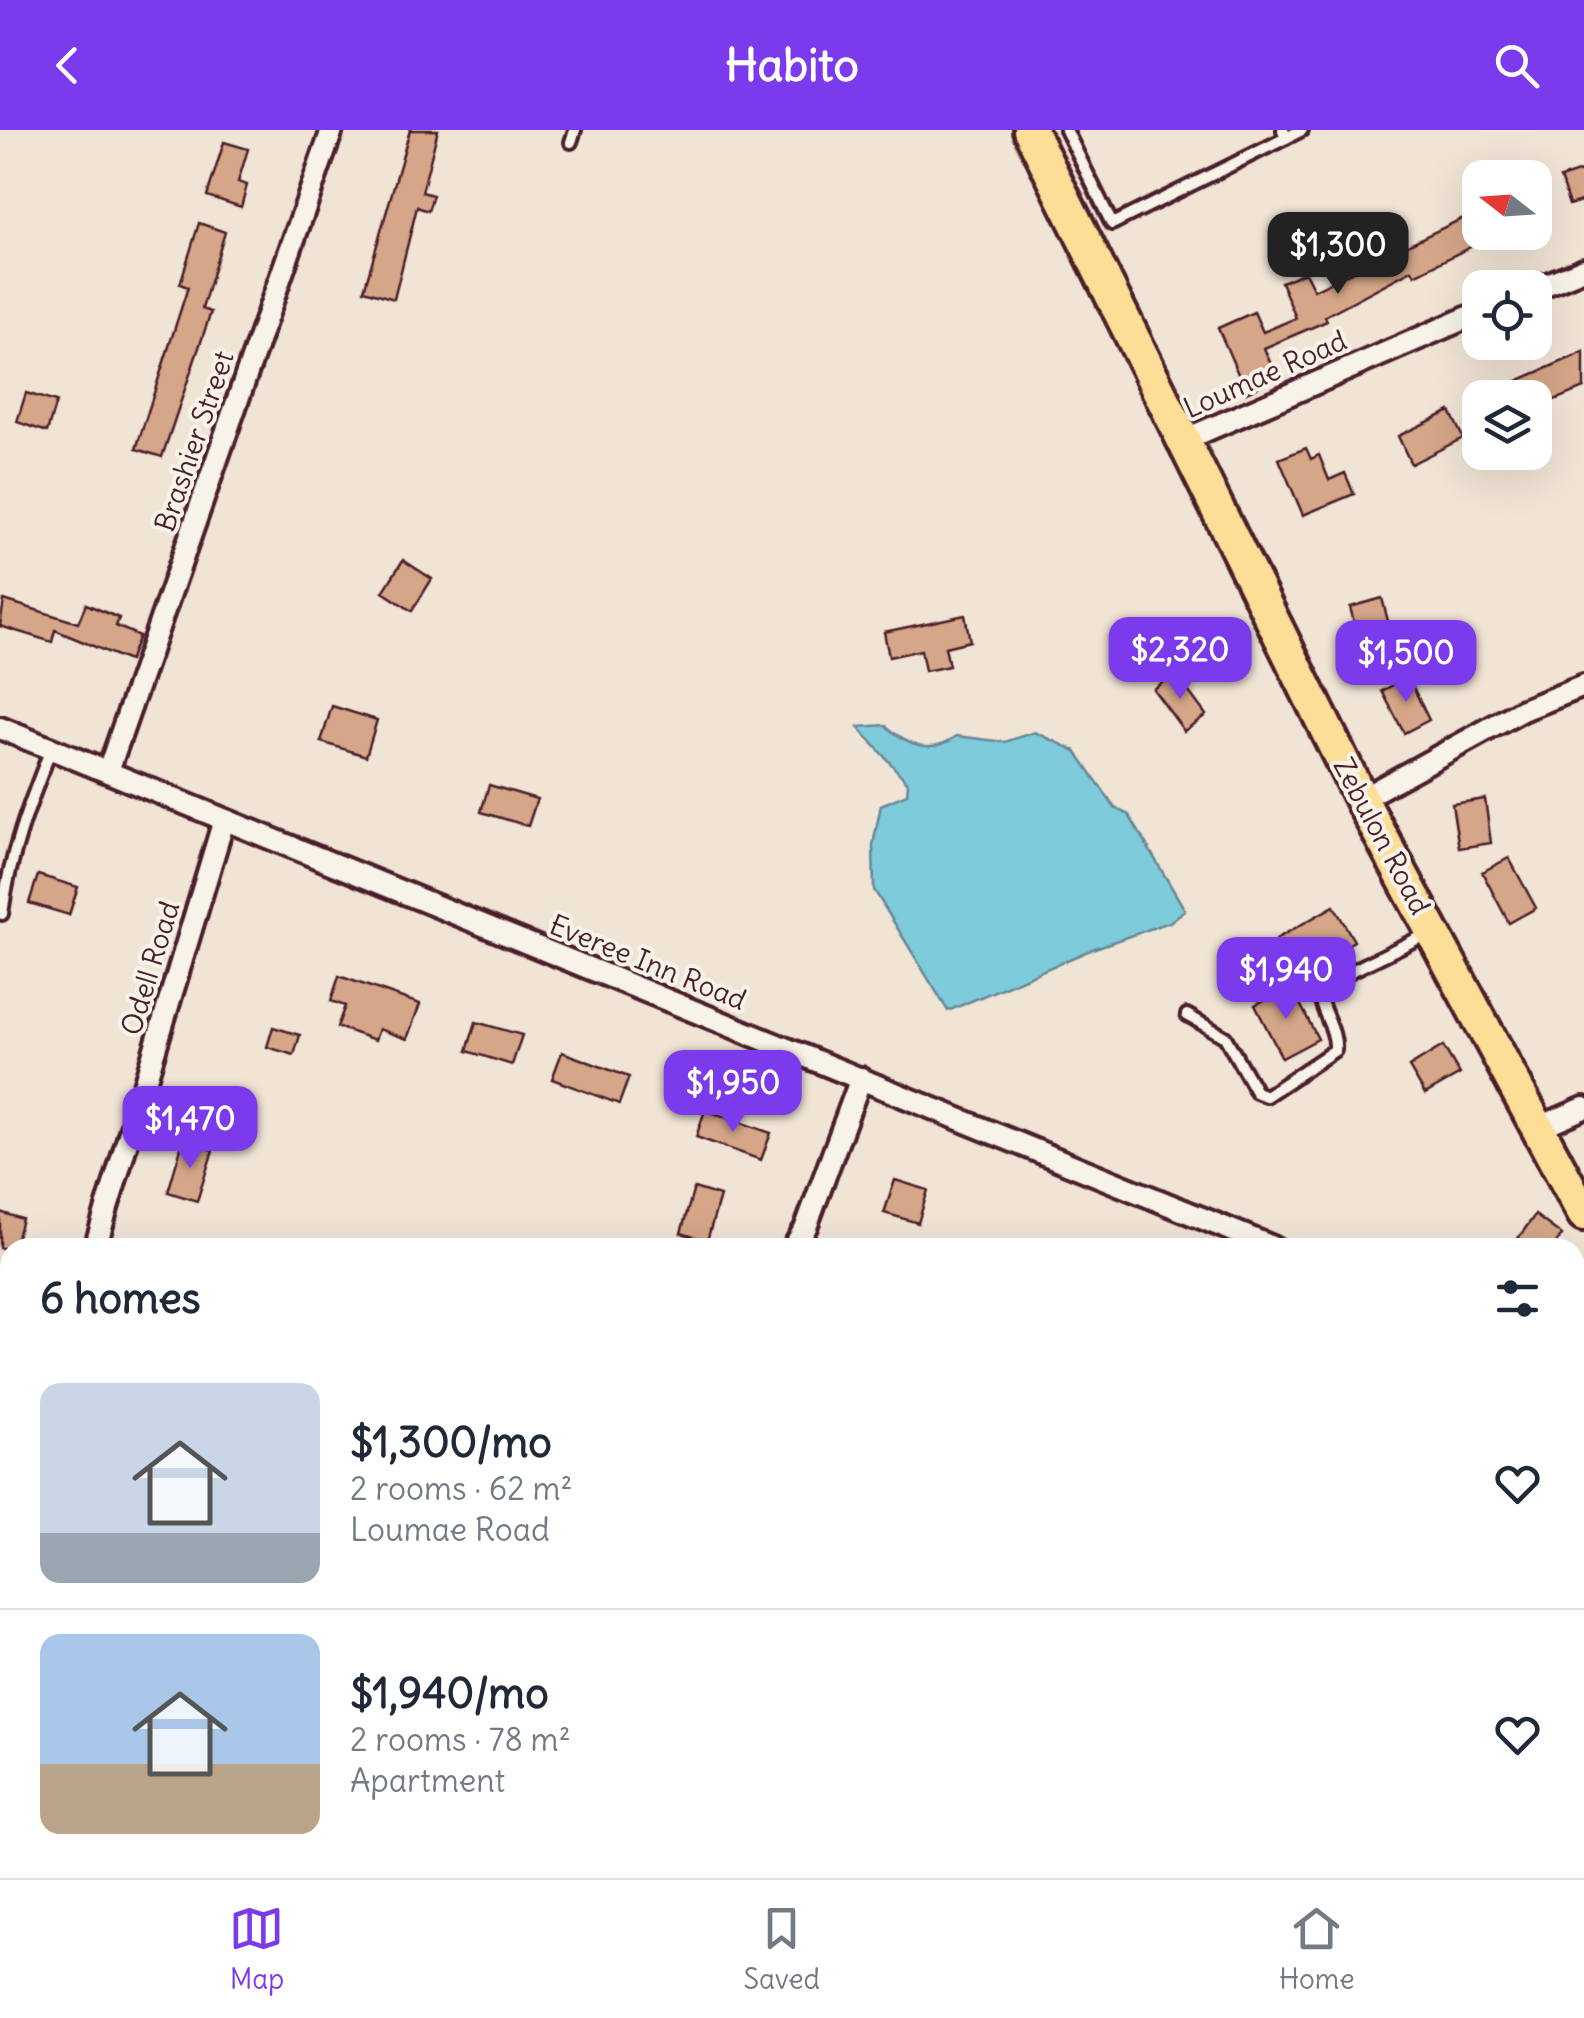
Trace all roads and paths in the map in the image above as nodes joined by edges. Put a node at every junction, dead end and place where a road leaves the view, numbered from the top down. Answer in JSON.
{"nodes":[{"id":1,"x":332,"y":130,"type":"edge"},
{"id":2,"x":1030,"y":130,"type":"edge"},
{"id":3,"x":1302,"y":130,"type":"edge"},
{"id":4,"x":1068,"y":131,"type":"edge"},
{"id":5,"x":1284,"y":134,"type":"edge"},
{"id":6,"x":1098,"y":231,"type":"junction"},
{"id":7,"x":1584,"y":269,"type":"edge"},
{"id":8,"x":1552,"y":282,"type":"edge"},
{"id":9,"x":1462,"y":320,"type":"edge"},
{"id":10,"x":1184,"y":440,"type":"junction"},
{"id":11,"x":1584,"y":686,"type":"edge"},
{"id":12,"x":0,"y":728,"type":"edge"},
{"id":13,"x":52,"y":748,"type":"junction"},
{"id":14,"x":108,"y":770,"type":"junction"},
{"id":15,"x":1361,"y":799,"type":"junction"},
{"id":16,"x":224,"y":820,"type":"junction"},
{"id":17,"x":2,"y":914,"type":"edge"},
{"id":18,"x":1432,"y":932,"type":"junction"},
{"id":19,"x":1187,"y":1015,"type":"dead end"},
{"id":20,"x":861,"y":1078,"type":"junction"},
{"id":21,"x":1584,"y":1108,"type":"edge"},
{"id":22,"x":1536,"y":1129,"type":"junction"},
{"id":23,"x":1584,"y":1214,"type":"edge"},
{"id":24,"x":98,"y":1238,"type":"edge"},
{"id":25,"x":800,"y":1238,"type":"edge"},
{"id":26,"x":1251,"y":1238,"type":"edge"}],
"edges":[{"from":1,"to":14,"type":"street","name":"Brashier Street"},
{"from":2,"to":6,"type":"main road","name":"Zebulon Road"},
{"from":3,"to":5,"type":"lane"},
{"from":4,"to":6,"type":"lane"},
{"from":5,"to":6,"type":"lane"},
{"from":6,"to":10,"type":"main road","name":"Zebulon Road"},
{"from":7,"to":8,"type":"street"},
{"from":9,"to":10,"type":"street","name":"Loumae Road"},
{"from":10,"to":15,"type":"main road","name":"Zebulon Road"},
{"from":11,"to":15,"type":"street"},
{"from":12,"to":13,"type":"street","name":"Everee Inn Road"},
{"from":13,"to":14,"type":"street","name":"Everee Inn Road"},
{"from":13,"to":17,"type":"lane"},
{"from":14,"to":16,"type":"street","name":"Everee Inn Road"},
{"from":15,"to":18,"type":"main road","name":"Zebulon Road"},
{"from":16,"to":20,"type":"street","name":"Everee Inn Road"},
{"from":16,"to":24,"type":"street","name":"Odell Road"},
{"from":18,"to":19,"type":"lane"},
{"from":18,"to":22,"type":"main road","name":"Zebulon Road"},
{"from":20,"to":25,"type":"street"},
{"from":20,"to":26,"type":"street","name":"Everee Inn Road"},
{"from":21,"to":22,"type":"street"},
{"from":22,"to":23,"type":"main road","name":"Zebulon Road"}]}
